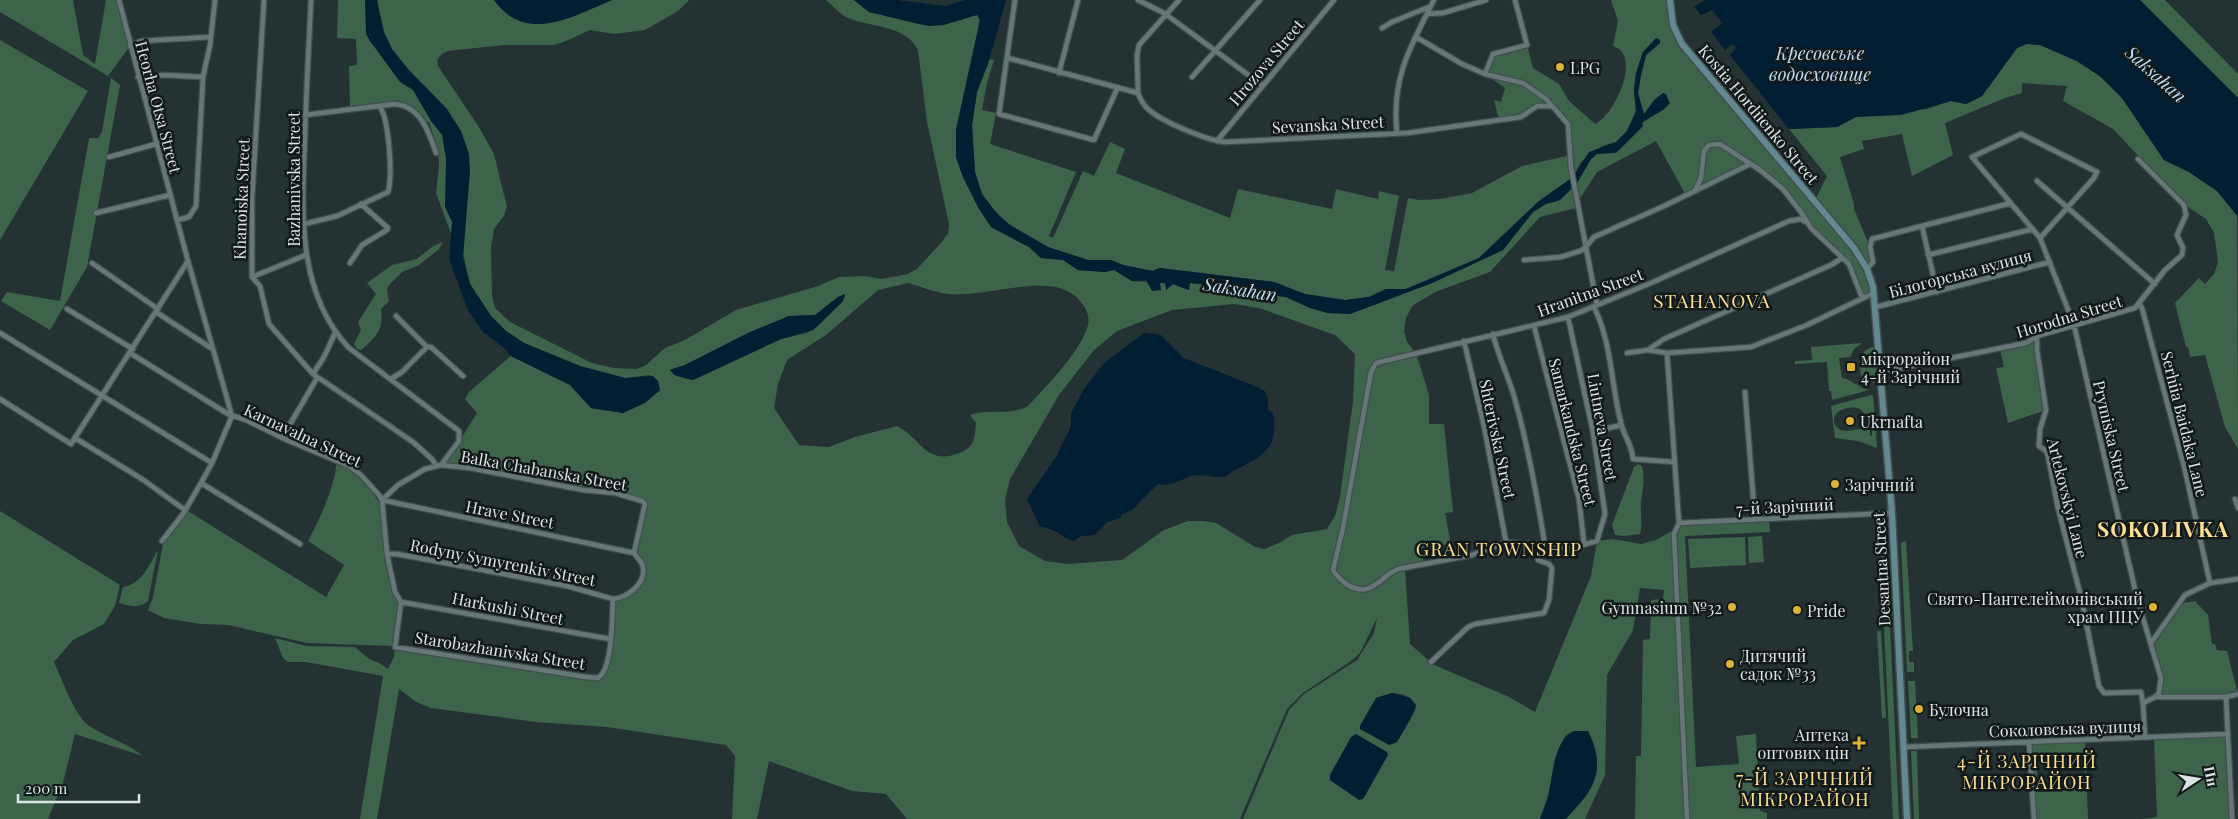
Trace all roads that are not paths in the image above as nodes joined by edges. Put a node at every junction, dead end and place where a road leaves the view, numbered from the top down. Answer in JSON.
{"nodes":[{"id":1,"x":119,"y":0,"type":"edge"},
{"id":2,"x":215,"y":0,"type":"edge"},
{"id":3,"x":264,"y":0,"type":"edge"},
{"id":4,"x":311,"y":0,"type":"edge"},
{"id":5,"x":1015,"y":0,"type":"edge"},
{"id":6,"x":1078,"y":0,"type":"edge"},
{"id":7,"x":1138,"y":0,"type":"edge"},
{"id":8,"x":1179,"y":0,"type":"edge"},
{"id":9,"x":1260,"y":0,"type":"edge"},
{"id":10,"x":1334,"y":0,"type":"edge"},
{"id":11,"x":1434,"y":0,"type":"edge"},
{"id":12,"x":1486,"y":0,"type":"edge"},
{"id":13,"x":1515,"y":0,"type":"edge"},
{"id":14,"x":1670,"y":0,"type":"edge"},
{"id":15,"x":1431,"y":6,"type":"junction"},
{"id":16,"x":1166,"y":14,"type":"junction"},
{"id":17,"x":1427,"y":14,"type":"junction"},
{"id":18,"x":1382,"y":28,"type":"dead end"},
{"id":19,"x":211,"y":37,"type":"junction"},
{"id":20,"x":1416,"y":37,"type":"junction"},
{"id":21,"x":130,"y":46,"type":"junction"},
{"id":22,"x":1214,"y":50,"type":"junction"},
{"id":23,"x":1008,"y":58,"type":"junction"},
{"id":24,"x":1059,"y":73,"type":"junction"},
{"id":25,"x":1486,"y":74,"type":"junction"},
{"id":26,"x":138,"y":77,"type":"junction"},
{"id":27,"x":203,"y":77,"type":"junction"},
{"id":28,"x":1192,"y":77,"type":"dead end"},
{"id":29,"x":1262,"y":85,"type":"junction"},
{"id":30,"x":1117,"y":89,"type":"junction"},
{"id":31,"x":1138,"y":93,"type":"junction"},
{"id":32,"x":1551,"y":106,"type":"junction"},
{"id":33,"x":380,"y":107,"type":"junction"},
{"id":34,"x":305,"y":115,"type":"junction"},
{"id":35,"x":1397,"y":133,"type":"junction"},
{"id":36,"x":1217,"y":141,"type":"junction"},
{"id":37,"x":156,"y":144,"type":"junction"},
{"id":38,"x":436,"y":153,"type":"dead end"},
{"id":39,"x":109,"y":157,"type":"dead end"},
{"id":40,"x":2138,"y":159,"type":"dead end"},
{"id":41,"x":1750,"y":164,"type":"junction"},
{"id":42,"x":2037,"y":181,"type":"dead end"},
{"id":43,"x":1695,"y":191,"type":"junction"},
{"id":44,"x":170,"y":195,"type":"junction"},
{"id":45,"x":2012,"y":203,"type":"junction"},
{"id":46,"x":361,"y":204,"type":"junction"},
{"id":47,"x":2068,"y":208,"type":"junction"},
{"id":48,"x":96,"y":212,"type":"dead end"},
{"id":49,"x":177,"y":220,"type":"junction"},
{"id":50,"x":1806,"y":222,"type":"junction"},
{"id":51,"x":304,"y":224,"type":"junction"},
{"id":52,"x":1922,"y":226,"type":"junction"},
{"id":53,"x":2033,"y":229,"type":"junction"},
{"id":54,"x":1846,"y":236,"type":"joint"},
{"id":55,"x":2040,"y":238,"type":"junction"},
{"id":56,"x":1585,"y":248,"type":"junction"},
{"id":57,"x":306,"y":255,"type":"junction"},
{"id":58,"x":1928,"y":255,"type":"junction"},
{"id":59,"x":1842,"y":258,"type":"junction"},
{"id":60,"x":1524,"y":260,"type":"dead end"},
{"id":61,"x":188,"y":261,"type":"junction"},
{"id":62,"x":2050,"y":262,"type":"junction"},
{"id":63,"x":92,"y":263,"type":"dead end"},
{"id":64,"x":350,"y":263,"type":"dead end"},
{"id":65,"x":1868,"y":269,"type":"junction"},
{"id":66,"x":252,"y":277,"type":"junction"},
{"id":67,"x":2154,"y":284,"type":"junction"},
{"id":68,"x":1937,"y":292,"type":"junction"},
{"id":69,"x":1874,"y":293,"type":"junction"},
{"id":70,"x":1864,"y":297,"type":"junction"},
{"id":71,"x":2139,"y":304,"type":"junction"},
{"id":72,"x":1595,"y":306,"type":"junction"},
{"id":73,"x":1876,"y":307,"type":"junction"},
{"id":74,"x":67,"y":310,"type":"dead end"},
{"id":75,"x":157,"y":310,"type":"junction"},
{"id":76,"x":396,"y":316,"type":"dead end"},
{"id":77,"x":1568,"y":317,"type":"junction"},
{"id":78,"x":2074,"y":325,"type":"junction"},
{"id":79,"x":1534,"y":326,"type":"junction"},
{"id":80,"x":0,"y":333,"type":"edge"},
{"id":81,"x":335,"y":333,"type":"junction"},
{"id":82,"x":1493,"y":334,"type":"junction"},
{"id":83,"x":2037,"y":336,"type":"junction"},
{"id":84,"x":1464,"y":341,"type":"junction"},
{"id":85,"x":2026,"y":343,"type":"junction"},
{"id":86,"x":427,"y":347,"type":"junction"},
{"id":87,"x":212,"y":348,"type":"junction"},
{"id":88,"x":1648,"y":350,"type":"junction"},
{"id":89,"x":2036,"y":350,"type":"junction"},
{"id":90,"x":131,"y":351,"type":"junction"},
{"id":91,"x":1627,"y":353,"type":"dead end"},
{"id":92,"x":1667,"y":353,"type":"junction"},
{"id":93,"x":1881,"y":372,"type":"junction"},
{"id":94,"x":315,"y":376,"type":"junction"},
{"id":95,"x":463,"y":376,"type":"dead end"},
{"id":96,"x":391,"y":379,"type":"junction"},
{"id":97,"x":1744,"y":392,"type":"dead end"},
{"id":98,"x":102,"y":396,"type":"junction"},
{"id":99,"x":0,"y":399,"type":"edge"},
{"id":100,"x":232,"y":416,"type":"junction"},
{"id":101,"x":1621,"y":425,"type":"junction"},
{"id":102,"x":1593,"y":432,"type":"junction"},
{"id":103,"x":75,"y":438,"type":"junction"},
{"id":104,"x":282,"y":438,"type":"junction"},
{"id":105,"x":1674,"y":462,"type":"junction"},
{"id":106,"x":212,"y":463,"type":"junction"},
{"id":107,"x":438,"y":465,"type":"junction"},
{"id":108,"x":201,"y":483,"type":"junction"},
{"id":109,"x":2235,"y":498,"type":"dead end"},
{"id":110,"x":382,"y":500,"type":"junction"},
{"id":111,"x":2238,"y":508,"type":"edge"},
{"id":112,"x":185,"y":510,"type":"junction"},
{"id":113,"x":1892,"y":513,"type":"junction"},
{"id":114,"x":1754,"y":520,"type":"junction"},
{"id":115,"x":1679,"y":524,"type":"junction"},
{"id":116,"x":162,"y":541,"type":"dead end"},
{"id":117,"x":1506,"y":542,"type":"junction"},
{"id":118,"x":300,"y":544,"type":"dead end"},
{"id":119,"x":1584,"y":544,"type":"junction"},
{"id":120,"x":1544,"y":546,"type":"junction"},
{"id":121,"x":634,"y":553,"type":"junction"},
{"id":122,"x":387,"y":554,"type":"junction"},
{"id":123,"x":2238,"y":580,"type":"edge"},
{"id":124,"x":2210,"y":583,"type":"junction"},
{"id":125,"x":613,"y":599,"type":"junction"},
{"id":126,"x":401,"y":602,"type":"junction"},
{"id":127,"x":610,"y":639,"type":"junction"},
{"id":128,"x":2150,"y":643,"type":"junction"},
{"id":129,"x":1431,"y":662,"type":"dead end"},
{"id":130,"x":2238,"y":694,"type":"edge"},
{"id":131,"x":2226,"y":696,"type":"junction"},
{"id":132,"x":2155,"y":697,"type":"junction"},
{"id":133,"x":2143,"y":703,"type":"junction"},
{"id":134,"x":2228,"y":734,"type":"junction"},
{"id":135,"x":2145,"y":737,"type":"junction"},
{"id":136,"x":2029,"y":742,"type":"junction"},
{"id":137,"x":1903,"y":747,"type":"junction"},
{"id":138,"x":1687,"y":819,"type":"edge"},
{"id":139,"x":1907,"y":819,"type":"edge"},
{"id":140,"x":2034,"y":819,"type":"edge"},
{"id":141,"x":2232,"y":819,"type":"edge"}],
"edges":[{"from":1,"to":21,"type":"street","name":"Heorha Otsa Street"},
{"from":2,"to":19,"type":"street"},
{"from":3,"to":66,"type":"street","name":"Khanoiska Street"},
{"from":4,"to":34,"type":"street","name":"Bazhanivska Street"},
{"from":5,"to":23,"type":"street"},
{"from":6,"to":24,"type":"street"},
{"from":7,"to":16,"type":"street"},
{"from":8,"to":16,"type":"street"},
{"from":9,"to":22,"type":"street"},
{"from":10,"to":29,"type":"street","name":"Hrozova Street"},
{"from":11,"to":15,"type":"street"},
{"from":12,"to":17,"type":"street"},
{"from":13,"to":25,"type":"street"},
{"from":14,"to":54,"type":"main road","name":"Kostia Hordiienko Street"},
{"from":15,"to":17,"type":"street"},
{"from":15,"to":18,"type":"street"},
{"from":16,"to":22,"type":"street"},
{"from":16,"to":31,"type":"street"},
{"from":17,"to":20,"type":"street"},
{"from":19,"to":21,"type":"street"},
{"from":19,"to":27,"type":"street"},
{"from":20,"to":25,"type":"street"},
{"from":20,"to":35,"type":"street"},
{"from":21,"to":26,"type":"street","name":"Heorha Otsa Street"},
{"from":22,"to":28,"type":"street"},
{"from":22,"to":29,"type":"street"},
{"from":23,"to":24,"type":"street"},
{"from":23,"to":30,"type":"street"},
{"from":24,"to":30,"type":"street"},
{"from":25,"to":32,"type":"street"},
{"from":26,"to":27,"type":"street"},
{"from":26,"to":37,"type":"street","name":"Heorha Otsa Street"},
{"from":27,"to":49,"type":"street"},
{"from":29,"to":36,"type":"street","name":"Hrozova Street"},
{"from":30,"to":31,"type":"street"},
{"from":31,"to":36,"type":"street","name":"Sevanska Street"},
{"from":32,"to":35,"type":"street","name":"Sevanska Street"},
{"from":32,"to":56,"type":"street"},
{"from":33,"to":34,"type":"street"},
{"from":33,"to":38,"type":"street"},
{"from":33,"to":46,"type":"street"},
{"from":34,"to":51,"type":"street","name":"Bazhanivska Street"},
{"from":35,"to":36,"type":"street","name":"Sevanska Street"},
{"from":37,"to":39,"type":"street"},
{"from":37,"to":44,"type":"street","name":"Heorha Otsa Street"},
{"from":40,"to":67,"type":"street","name":"Horodna Street"},
{"from":41,"to":43,"type":"street"},
{"from":41,"to":43,"type":"street"},
{"from":41,"to":50,"type":"street"},
{"from":42,"to":47,"type":"street"},
{"from":43,"to":56,"type":"street"},
{"from":44,"to":48,"type":"street"},
{"from":44,"to":49,"type":"street","name":"Heorha Otsa Street"},
{"from":45,"to":47,"type":"street","name":"Prymiska Street"},
{"from":45,"to":52,"type":"street"},
{"from":45,"to":53,"type":"street","name":"Prymiska Street"},
{"from":46,"to":51,"type":"street"},
{"from":46,"to":64,"type":"street"},
{"from":47,"to":55,"type":"street"},
{"from":47,"to":67,"type":"street"},
{"from":49,"to":61,"type":"street","name":"Heorha Otsa Street"},
{"from":50,"to":59,"type":"street"},
{"from":50,"to":72,"type":"street","name":"Hranitna Street"},
{"from":51,"to":57,"type":"street","name":"Bazhanivska Street"},
{"from":52,"to":58,"type":"street"},
{"from":52,"to":65,"type":"street"},
{"from":53,"to":55,"type":"street","name":"Prymiska Street"},
{"from":53,"to":58,"type":"street"},
{"from":54,"to":65,"type":"main road","name":"Desantna Street"},
{"from":55,"to":62,"type":"street","name":"Prymiska Street"},
{"from":56,"to":60,"type":"street"},
{"from":56,"to":72,"type":"street"},
{"from":57,"to":66,"type":"street"},
{"from":57,"to":81,"type":"street","name":"Bazhanivska Street"},
{"from":58,"to":68,"type":"street"},
{"from":59,"to":70,"type":"street"},
{"from":59,"to":88,"type":"street"},
{"from":61,"to":75,"type":"street"},
{"from":61,"to":87,"type":"street","name":"Heorha Otsa Street"},
{"from":62,"to":68,"type":"street","name":"Білогорська вулиця"},
{"from":62,"to":78,"type":"street","name":"Prymiska Street"},
{"from":63,"to":75,"type":"street"},
{"from":65,"to":69,"type":"main road","name":"Desantna Street"},
{"from":66,"to":94,"type":"street","name":"Khanoiska Street"},
{"from":67,"to":71,"type":"street","name":"Horodna Street"},
{"from":68,"to":73,"type":"street","name":"Білогорська вулиця"},
{"from":69,"to":70,"type":"street"},
{"from":69,"to":73,"type":"main road","name":"Desantna Street"},
{"from":70,"to":92,"type":"street"},
{"from":71,"to":78,"type":"street","name":"Horodna Street"},
{"from":71,"to":124,"type":"street","name":"Serhiia Baidaka Lane"},
{"from":72,"to":77,"type":"street","name":"Hranitna Street"},
{"from":72,"to":101,"type":"street"},
{"from":73,"to":93,"type":"main road","name":"Desantna Street"},
{"from":74,"to":90,"type":"street","name":"Karnavalna Street"},
{"from":75,"to":87,"type":"street"},
{"from":75,"to":90,"type":"street"},
{"from":76,"to":86,"type":"street"},
{"from":77,"to":79,"type":"street","name":"Hranitna Street"},
{"from":77,"to":102,"type":"street","name":"Liutneva Street"},
{"from":78,"to":83,"type":"street","name":"Horodna Street"},
{"from":78,"to":128,"type":"street","name":"Prymiska Street"},
{"from":79,"to":82,"type":"street","name":"Hranitna Street"},
{"from":79,"to":119,"type":"street","name":"Samarkandska Street"},
{"from":80,"to":98,"type":"street"},
{"from":81,"to":94,"type":"street"},
{"from":81,"to":96,"type":"street","name":"Bazhanivska Street"},
{"from":82,"to":84,"type":"street","name":"Hranitna Street"},
{"from":82,"to":120,"type":"street"},
{"from":83,"to":85,"type":"street","name":"Horodna Street"},
{"from":83,"to":89,"type":"street","name":"Artekovskyi Lane"},
{"from":84,"to":117,"type":"street","name":"Shterivska Street"},
{"from":84,"to":117,"type":"street","name":"Hranitna Street"},
{"from":85,"to":89,"type":"street"},
{"from":85,"to":93,"type":"street","name":"Horodna Street"},
{"from":86,"to":95,"type":"street"},
{"from":86,"to":96,"type":"street"},
{"from":87,"to":100,"type":"street","name":"Heorha Otsa Street"},
{"from":88,"to":91,"type":"street"},
{"from":88,"to":92,"type":"street"},
{"from":89,"to":133,"type":"street","name":"Artekovskyi Lane"},
{"from":90,"to":98,"type":"street"},
{"from":90,"to":100,"type":"street","name":"Karnavalna Street"},
{"from":92,"to":105,"type":"street"},
{"from":93,"to":113,"type":"main road","name":"Desantna Street"},
{"from":94,"to":104,"type":"street"},
{"from":94,"to":107,"type":"street","name":"Khanoiska Street"},
{"from":96,"to":107,"type":"street","name":"Bazhanivska Street"},
{"from":97,"to":114,"type":"street"},
{"from":98,"to":103,"type":"street"},
{"from":98,"to":106,"type":"street"},
{"from":99,"to":103,"type":"street"},
{"from":100,"to":104,"type":"street","name":"Karnavalna Street"},
{"from":100,"to":106,"type":"street"},
{"from":101,"to":102,"type":"street"},
{"from":101,"to":105,"type":"street"},
{"from":102,"to":119,"type":"street","name":"Liutneva Street"},
{"from":103,"to":112,"type":"street"},
{"from":104,"to":110,"type":"street","name":"Karnavalna Street"},
{"from":105,"to":115,"type":"street"},
{"from":106,"to":108,"type":"street"},
{"from":107,"to":110,"type":"street"},
{"from":107,"to":121,"type":"street","name":"Balka Chabanska Street"},
{"from":108,"to":112,"type":"street"},
{"from":108,"to":118,"type":"street"},
{"from":109,"to":111,"type":"street","name":"Serhiia Baidaka Lane"},
{"from":110,"to":121,"type":"street","name":"Hrave Street"},
{"from":110,"to":122,"type":"street"},
{"from":112,"to":116,"type":"street"},
{"from":113,"to":114,"type":"street","name":"7-й Зарічний"},
{"from":113,"to":137,"type":"main road","name":"Desantna Street"},
{"from":114,"to":115,"type":"street","name":"7-й Зарічний"},
{"from":115,"to":138,"type":"street"},
{"from":117,"to":120,"type":"street"},
{"from":119,"to":120,"type":"street"},
{"from":120,"to":129,"type":"street"},
{"from":121,"to":125,"type":"street"},
{"from":122,"to":125,"type":"street","name":"Rodyny Symyrenkiv Street"},
{"from":122,"to":126,"type":"street"},
{"from":123,"to":124,"type":"street"},
{"from":124,"to":128,"type":"street"},
{"from":125,"to":127,"type":"street"},
{"from":126,"to":127,"type":"street","name":"Harkushi Street"},
{"from":126,"to":127,"type":"street","name":"Starobazhanivska Street"},
{"from":128,"to":132,"type":"street","name":"Prymiska Street"},
{"from":130,"to":131,"type":"street"},
{"from":131,"to":132,"type":"street"},
{"from":131,"to":134,"type":"street"},
{"from":132,"to":133,"type":"street"},
{"from":133,"to":135,"type":"street"},
{"from":134,"to":135,"type":"street","name":"Соколовська вулиця"},
{"from":134,"to":141,"type":"street"},
{"from":135,"to":136,"type":"street","name":"Соколовська вулиця"},
{"from":136,"to":137,"type":"street","name":"Соколовська вулиця"},
{"from":136,"to":140,"type":"street"},
{"from":137,"to":139,"type":"main road","name":"Desantna Street"}]}
